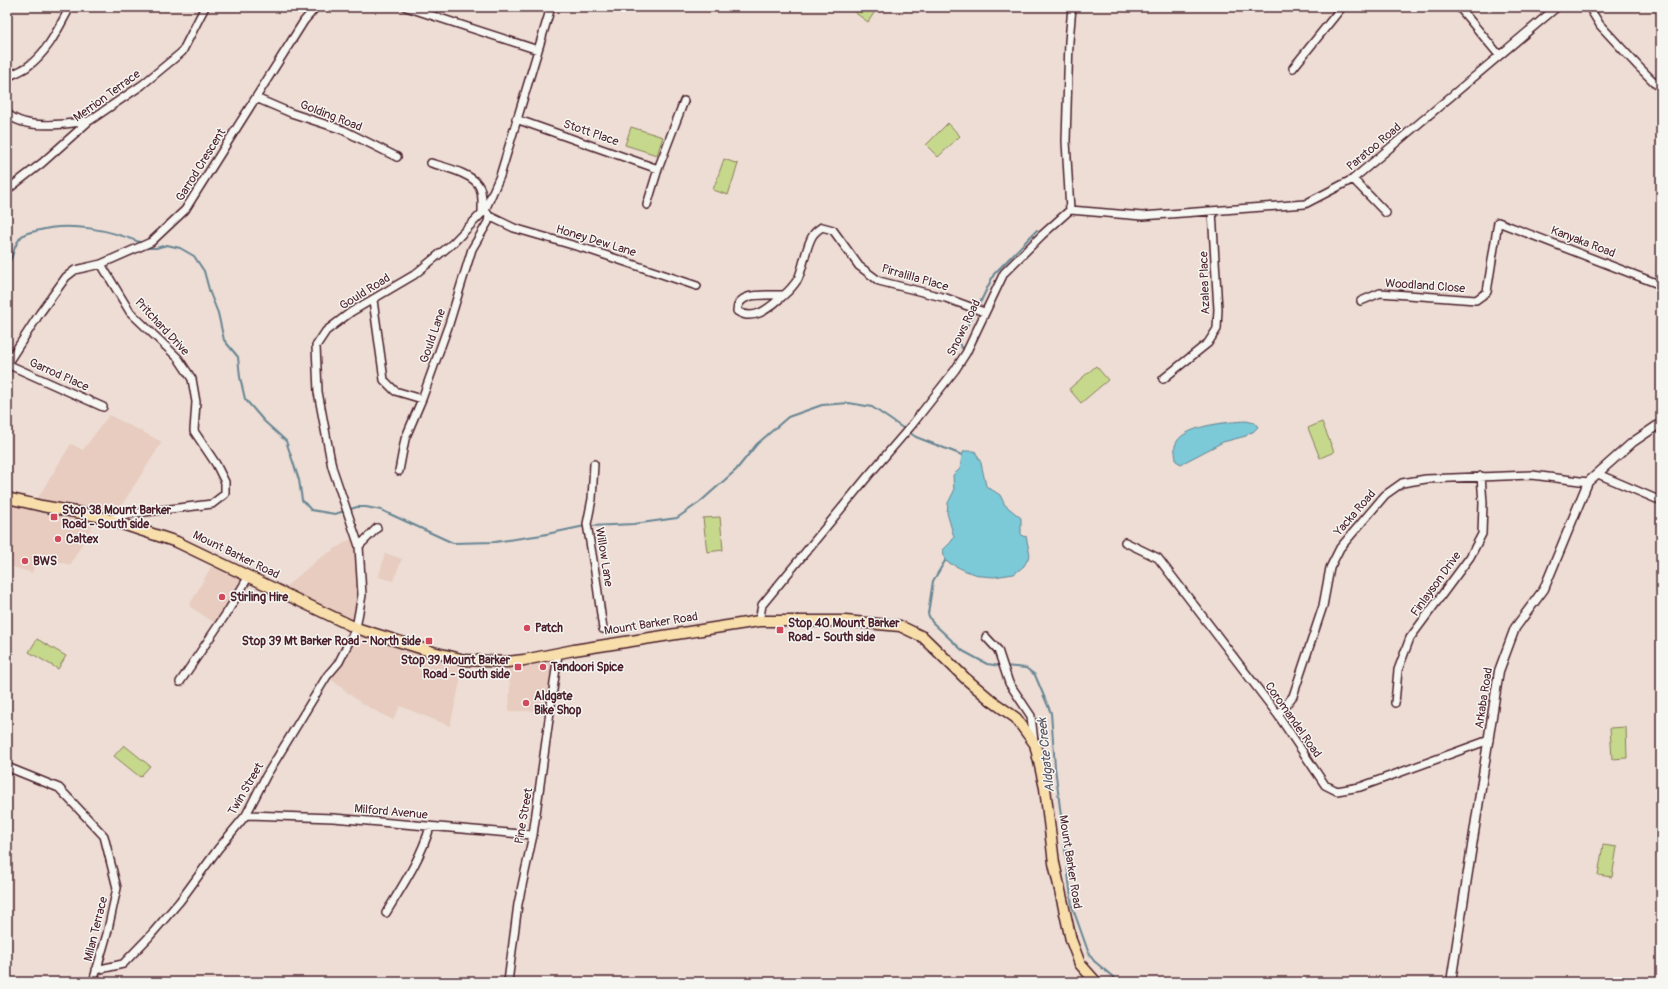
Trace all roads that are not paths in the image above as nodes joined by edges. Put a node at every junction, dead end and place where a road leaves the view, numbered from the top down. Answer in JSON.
{"nodes":[{"id":1,"x":70,"y":7,"type":"edge"},
{"id":2,"x":206,"y":7,"type":"edge"},
{"id":3,"x":316,"y":7,"type":"edge"},
{"id":4,"x":406,"y":7,"type":"edge"},
{"id":5,"x":551,"y":7,"type":"edge"},
{"id":6,"x":1072,"y":7,"type":"edge"},
{"id":7,"x":1342,"y":7,"type":"edge"},
{"id":8,"x":1458,"y":7,"type":"edge"},
{"id":9,"x":1558,"y":7,"type":"edge"},
{"id":10,"x":1589,"y":7,"type":"edge"},
{"id":11,"x":538,"y":50,"type":"junction"},
{"id":12,"x":1499,"y":55,"type":"junction"},
{"id":13,"x":1293,"y":68,"type":"dead end"},
{"id":14,"x":7,"y":77,"type":"edge"},
{"id":15,"x":1661,"y":89,"type":"edge"},
{"id":16,"x":256,"y":98,"type":"junction"},
{"id":17,"x":684,"y":101,"type":"dead end"},
{"id":18,"x":7,"y":113,"type":"edge"},
{"id":19,"x":516,"y":119,"type":"junction"},
{"id":20,"x":90,"y":121,"type":"junction"},
{"id":21,"x":397,"y":157,"type":"dead end"},
{"id":22,"x":431,"y":163,"type":"dead end"},
{"id":23,"x":658,"y":169,"type":"junction"},
{"id":24,"x":1353,"y":179,"type":"junction"},
{"id":25,"x":7,"y":190,"type":"edge"},
{"id":26,"x":647,"y":204,"type":"dead end"},
{"id":27,"x":1070,"y":210,"type":"junction"},
{"id":28,"x":1212,"y":211,"type":"junction"},
{"id":29,"x":485,"y":213,"type":"junction"},
{"id":30,"x":1386,"y":213,"type":"dead end"},
{"id":31,"x":1498,"y":222,"type":"joint"},
{"id":32,"x":101,"y":264,"type":"junction"},
{"id":33,"x":1661,"y":284,"type":"edge"},
{"id":34,"x":697,"y":286,"type":"dead end"},
{"id":35,"x":783,"y":295,"type":"junction"},
{"id":36,"x":373,"y":300,"type":"junction"},
{"id":37,"x":1361,"y":301,"type":"dead end"},
{"id":38,"x":984,"y":312,"type":"junction"},
{"id":39,"x":7,"y":364,"type":"edge"},
{"id":40,"x":1163,"y":379,"type":"dead end"},
{"id":41,"x":422,"y":399,"type":"junction"},
{"id":42,"x":103,"y":406,"type":"dead end"},
{"id":43,"x":1661,"y":423,"type":"edge"},
{"id":44,"x":594,"y":464,"type":"dead end"},
{"id":45,"x":399,"y":471,"type":"dead end"},
{"id":46,"x":1598,"y":474,"type":"junction"},
{"id":47,"x":1481,"y":476,"type":"junction"},
{"id":48,"x":1588,"y":482,"type":"junction"},
{"id":49,"x":7,"y":498,"type":"edge"},
{"id":50,"x":1661,"y":501,"type":"edge"},
{"id":51,"x":108,"y":519,"type":"junction"},
{"id":52,"x":377,"y":528,"type":"dead end"},
{"id":53,"x":1125,"y":542,"type":"dead end"},
{"id":54,"x":359,"y":546,"type":"junction"},
{"id":55,"x":249,"y":576,"type":"junction"},
{"id":56,"x":759,"y":621,"type":"junction"},
{"id":57,"x":356,"y":628,"type":"junction"},
{"id":58,"x":603,"y":629,"type":"dead end"},
{"id":59,"x":986,"y":637,"type":"dead end"},
{"id":60,"x":558,"y":654,"type":"junction"},
{"id":61,"x":180,"y":682,"type":"dead end"},
{"id":62,"x":1395,"y":703,"type":"dead end"},
{"id":63,"x":1278,"y":715,"type":"junction"},
{"id":64,"x":1489,"y":740,"type":"junction"},
{"id":65,"x":1035,"y":744,"type":"junction"},
{"id":66,"x":7,"y":768,"type":"edge"},
{"id":67,"x":246,"y":816,"type":"junction"},
{"id":68,"x":430,"y":827,"type":"junction"},
{"id":69,"x":533,"y":835,"type":"junction"},
{"id":70,"x":386,"y":913,"type":"dead end"},
{"id":71,"x":96,"y":970,"type":"junction"},
{"id":72,"x":93,"y":982,"type":"edge"},
{"id":73,"x":508,"y":982,"type":"edge"},
{"id":74,"x":1096,"y":982,"type":"edge"},
{"id":75,"x":1451,"y":982,"type":"edge"}],
"edges":[{"from":1,"to":14,"type":"street"},
{"from":2,"to":20,"type":"street","name":"Merrion Terrace"},
{"from":3,"to":16,"type":"street","name":"Garrod Crescent"},
{"from":4,"to":11,"type":"street"},
{"from":5,"to":11,"type":"street","name":"Gould Road"},
{"from":6,"to":27,"type":"street"},
{"from":7,"to":13,"type":"street"},
{"from":8,"to":12,"type":"street"},
{"from":9,"to":12,"type":"street","name":"Paratoo Road"},
{"from":10,"to":15,"type":"street"},
{"from":11,"to":19,"type":"street","name":"Gould Road"},
{"from":12,"to":24,"type":"street","name":"Paratoo Road"},
{"from":16,"to":21,"type":"street","name":"Golding Road"},
{"from":16,"to":32,"type":"street","name":"Garrod Crescent"},
{"from":17,"to":23,"type":"street"},
{"from":18,"to":20,"type":"street"},
{"from":19,"to":23,"type":"street","name":"Stott Place"},
{"from":19,"to":29,"type":"street","name":"Gould Road"},
{"from":20,"to":25,"type":"street","name":"Merrion Terrace"},
{"from":22,"to":29,"type":"street"},
{"from":23,"to":26,"type":"street"},
{"from":24,"to":28,"type":"street","name":"Paratoo Road"},
{"from":24,"to":30,"type":"street"},
{"from":27,"to":28,"type":"street","name":"Paratoo Road"},
{"from":27,"to":38,"type":"street","name":"Snows Road"},
{"from":28,"to":40,"type":"street","name":"Azalea Place"},
{"from":29,"to":34,"type":"street","name":"Honey Dew Lane"},
{"from":29,"to":36,"type":"street","name":"Gould Road"},
{"from":29,"to":41,"type":"street","name":"Gould Lane"},
{"from":31,"to":33,"type":"street","name":"Kanyaka Road"},
{"from":31,"to":37,"type":"street","name":"Woodland Close"},
{"from":32,"to":39,"type":"street","name":"Garrod Crescent"},
{"from":32,"to":51,"type":"street","name":"Pritchard Drive"},
{"from":35,"to":35,"type":"street","name":"Pirralilla Place"},
{"from":35,"to":38,"type":"street","name":"Pirralilla Place"},
{"from":36,"to":41,"type":"street"},
{"from":36,"to":54,"type":"street","name":"Gould Road"},
{"from":38,"to":56,"type":"street","name":"Snows Road"},
{"from":39,"to":42,"type":"street","name":"Garrod Place"},
{"from":41,"to":45,"type":"street","name":"Gould Lane"},
{"from":43,"to":46,"type":"street","name":"Arkaba Road"},
{"from":44,"to":58,"type":"street","name":"Willow Lane"},
{"from":46,"to":48,"type":"street","name":"Arkaba Road"},
{"from":46,"to":50,"type":"street"},
{"from":47,"to":48,"type":"street","name":"Yacka Road"},
{"from":47,"to":62,"type":"street","name":"Finlayson Drive"},
{"from":47,"to":63,"type":"street","name":"Yacka Road"},
{"from":48,"to":64,"type":"street","name":"Arkaba Road"},
{"from":49,"to":51,"type":"main road","name":"Mount Barker Road"},
{"from":51,"to":55,"type":"main road","name":"Mount Barker Road"},
{"from":52,"to":54,"type":"street"},
{"from":53,"to":63,"type":"street","name":"Coromandel Road"},
{"from":54,"to":57,"type":"street","name":"Gould Road"},
{"from":55,"to":57,"type":"main road","name":"Mount Barker Road"},
{"from":55,"to":61,"type":"street"},
{"from":56,"to":60,"type":"main road","name":"Mount Barker Road"},
{"from":56,"to":65,"type":"main road","name":"Mount Barker Road"},
{"from":57,"to":60,"type":"main road","name":"Mount Barker Road"},
{"from":57,"to":67,"type":"street","name":"Twin Street"},
{"from":59,"to":65,"type":"street"},
{"from":60,"to":69,"type":"street","name":"Pine Street"},
{"from":63,"to":64,"type":"street","name":"Coromandel Road"},
{"from":64,"to":75,"type":"street","name":"Arkaba Road"},
{"from":65,"to":74,"type":"main road","name":"Mount Barker Road"},
{"from":66,"to":71,"type":"street","name":"Milan Terrace"},
{"from":67,"to":68,"type":"street","name":"Milford Avenue"},
{"from":67,"to":71,"type":"street","name":"Twin Street"},
{"from":68,"to":69,"type":"street","name":"Milford Avenue"},
{"from":68,"to":70,"type":"street"},
{"from":69,"to":73,"type":"street","name":"Pine Street"},
{"from":71,"to":72,"type":"street","name":"Milan Terrace"}]}
